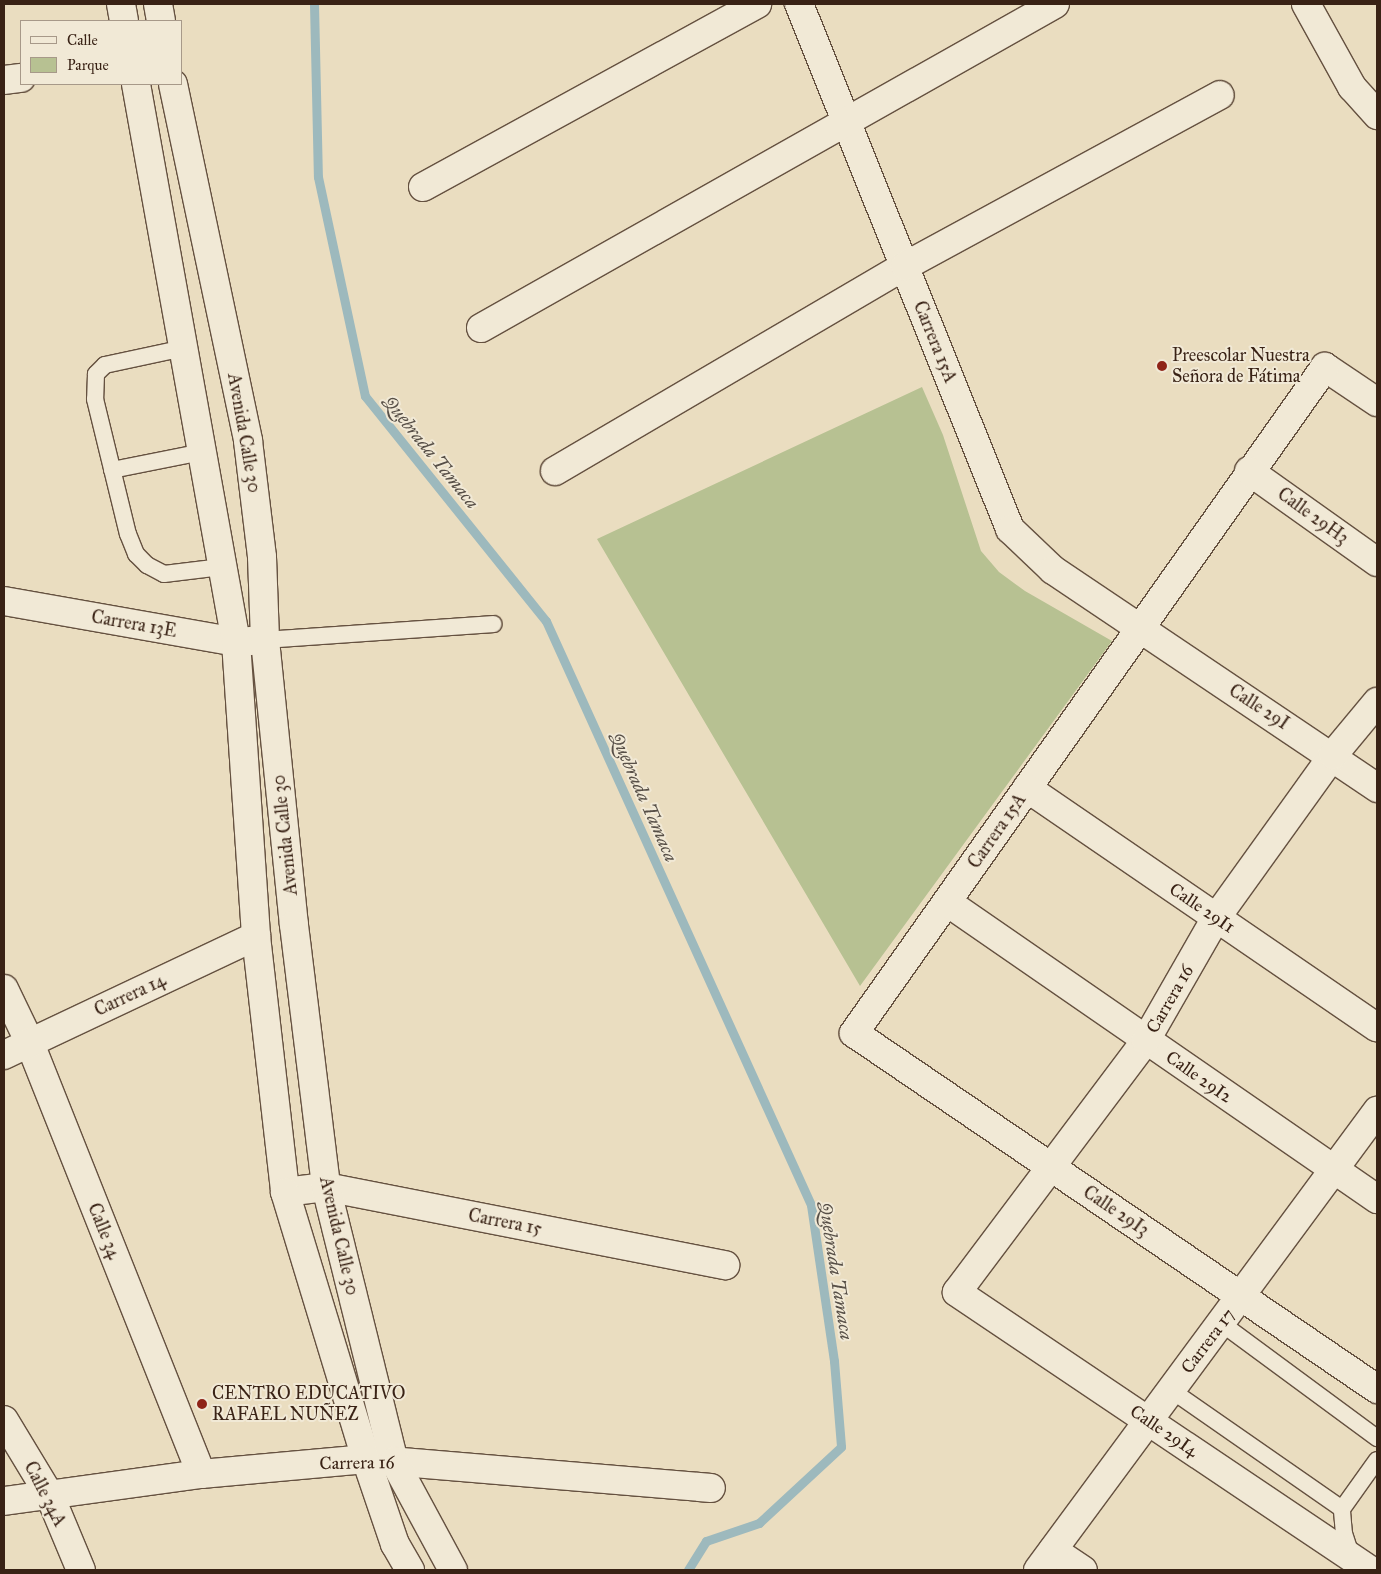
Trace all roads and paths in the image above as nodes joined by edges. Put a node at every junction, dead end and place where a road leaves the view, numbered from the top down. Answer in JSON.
{"nodes":[{"id":1,"x":121,"y":4,"type":"edge"},
{"id":2,"x":158,"y":4,"type":"edge"},
{"id":3,"x":757,"y":4,"type":"edge"},
{"id":4,"x":800,"y":4,"type":"edge"},
{"id":5,"x":1056,"y":4,"type":"edge"},
{"id":6,"x":1306,"y":4,"type":"edge"},
{"id":7,"x":124,"y":20,"type":"edge"},
{"id":8,"x":161,"y":20,"type":"edge"},
{"id":9,"x":20,"y":78,"type":"edge"},
{"id":10,"x":4,"y":80,"type":"edge"},
{"id":11,"x":136,"y":85,"type":"edge"},
{"id":12,"x":173,"y":85,"type":"edge"},
{"id":13,"x":1220,"y":95,"type":"dead end"},
{"id":14,"x":1377,"y":115,"type":"edge"},
{"id":15,"x":847,"y":124,"type":"junction"},
{"id":16,"x":424,"y":187,"type":"dead end"},
{"id":17,"x":905,"y":266,"type":"junction"},
{"id":18,"x":481,"y":328,"type":"dead end"},
{"id":19,"x":184,"y":348,"type":"junction"},
{"id":20,"x":1377,"y":402,"type":"edge"},
{"id":21,"x":202,"y":452,"type":"junction"},
{"id":22,"x":112,"y":470,"type":"junction"},
{"id":23,"x":555,"y":471,"type":"dead end"},
{"id":24,"x":1249,"y":471,"type":"junction"},
{"id":25,"x":1377,"y":562,"type":"edge"},
{"id":26,"x":222,"y":567,"type":"junction"},
{"id":27,"x":4,"y":601,"type":"edge"},
{"id":28,"x":493,"y":624,"type":"dead end"},
{"id":29,"x":1140,"y":628,"type":"junction"},
{"id":30,"x":265,"y":640,"type":"junction"},
{"id":31,"x":236,"y":642,"type":"junction"},
{"id":32,"x":1377,"y":702,"type":"edge"},
{"id":33,"x":1333,"y":755,"type":"junction"},
{"id":34,"x":1027,"y":788,"type":"junction"},
{"id":35,"x":1377,"y":788,"type":"edge"},
{"id":36,"x":947,"y":902,"type":"junction"},
{"id":37,"x":1216,"y":918,"type":"junction"},
{"id":38,"x":256,"y":936,"type":"junction"},
{"id":39,"x":4,"y":990,"type":"edge"},
{"id":40,"x":1377,"y":1028,"type":"edge"},
{"id":41,"x":854,"y":1033,"type":"joint"},
{"id":42,"x":1146,"y":1040,"type":"junction"},
{"id":43,"x":29,"y":1041,"type":"junction"},
{"id":44,"x":4,"y":1055,"type":"edge"},
{"id":45,"x":1377,"y":1111,"type":"edge"},
{"id":46,"x":1050,"y":1168,"type":"junction"},
{"id":47,"x":1334,"y":1169,"type":"junction"},
{"id":48,"x":326,"y":1186,"type":"junction"},
{"id":49,"x":285,"y":1192,"type":"junction"},
{"id":50,"x":1377,"y":1199,"type":"edge"},
{"id":51,"x":725,"y":1265,"type":"dead end"},
{"id":52,"x":957,"y":1292,"type":"joint"},
{"id":53,"x":1241,"y":1296,"type":"junction"},
{"id":54,"x":1221,"y":1323,"type":"junction"},
{"id":55,"x":1377,"y":1389,"type":"edge"},
{"id":56,"x":1171,"y":1390,"type":"junction"},
{"id":57,"x":4,"y":1420,"type":"edge"},
{"id":58,"x":1148,"y":1421,"type":"junction"},
{"id":59,"x":1377,"y":1438,"type":"edge"},
{"id":60,"x":366,"y":1459,"type":"junction"},
{"id":61,"x":1377,"y":1460,"type":"edge"},
{"id":62,"x":394,"y":1461,"type":"junction"},
{"id":63,"x":201,"y":1474,"type":"junction"},
{"id":64,"x":711,"y":1488,"type":"dead end"},
{"id":65,"x":50,"y":1496,"type":"junction"},
{"id":66,"x":4,"y":1501,"type":"edge"},
{"id":67,"x":1342,"y":1509,"type":"junction"},
{"id":68,"x":1046,"y":1560,"type":"edge"},
{"id":69,"x":1356,"y":1566,"type":"edge"},
{"id":70,"x":81,"y":1570,"type":"edge"},
{"id":71,"x":410,"y":1570,"type":"edge"},
{"id":72,"x":453,"y":1570,"type":"edge"},
{"id":73,"x":1083,"y":1570,"type":"edge"}],
"edges":[{"from":1,"to":7,"type":"street"},
{"from":2,"to":8,"type":"street"},
{"from":3,"to":16,"type":"street"},
{"from":4,"to":15,"type":"street","name":"Carrera 15A"},
{"from":5,"to":15,"type":"street"},
{"from":6,"to":14,"type":"street"},
{"from":9,"to":10,"type":"street"},
{"from":11,"to":19,"type":"street","name":"Avenida Calle 30"},
{"from":12,"to":30,"type":"street","name":"Avenida Calle 30"},
{"from":13,"to":17,"type":"street"},
{"from":15,"to":17,"type":"street","name":"Carrera 15A"},
{"from":15,"to":18,"type":"street"},
{"from":17,"to":23,"type":"street"},
{"from":17,"to":29,"type":"street","name":"Carrera 15A"},
{"from":19,"to":21,"type":"street","name":"Avenida Calle 30"},
{"from":19,"to":22,"type":"lane"},
{"from":20,"to":24,"type":"street","name":"Carrera 15A"},
{"from":21,"to":22,"type":"lane"},
{"from":21,"to":26,"type":"street","name":"Avenida Calle 30"},
{"from":22,"to":26,"type":"lane"},
{"from":24,"to":25,"type":"street","name":"Calle 29H3"},
{"from":24,"to":29,"type":"street","name":"Carrera 15A"},
{"from":26,"to":31,"type":"street","name":"Avenida Calle 30"},
{"from":27,"to":31,"type":"street","name":"Carrera 13E"},
{"from":28,"to":30,"type":"lane"},
{"from":29,"to":33,"type":"street","name":"Calle 29I"},
{"from":29,"to":34,"type":"street","name":"Carrera 15A"},
{"from":30,"to":31,"type":"street","name":"Carrera 13E"},
{"from":30,"to":48,"type":"street","name":"Avenida Calle 30"},
{"from":31,"to":38,"type":"street","name":"Avenida Calle 30"},
{"from":32,"to":33,"type":"street","name":"Carrera 16"},
{"from":33,"to":35,"type":"street","name":"Calle 29I"},
{"from":33,"to":37,"type":"street","name":"Carrera 16"},
{"from":34,"to":36,"type":"street","name":"Carrera 15A"},
{"from":34,"to":37,"type":"street","name":"Calle 29I1"},
{"from":36,"to":41,"type":"street","name":"Carrera 15A"},
{"from":36,"to":42,"type":"street","name":"Calle 29I2"},
{"from":37,"to":40,"type":"street","name":"Calle 29I1"},
{"from":37,"to":42,"type":"street","name":"Carrera 16"},
{"from":38,"to":43,"type":"street","name":"Carrera 14"},
{"from":38,"to":49,"type":"street","name":"Avenida Calle 30"},
{"from":39,"to":43,"type":"street","name":"Calle 34"},
{"from":41,"to":46,"type":"street","name":"Calle 29I3"},
{"from":42,"to":46,"type":"street","name":"Carrera 16"},
{"from":42,"to":47,"type":"street","name":"Calle 29I2"},
{"from":43,"to":44,"type":"street","name":"Carrera 14"},
{"from":43,"to":63,"type":"street","name":"Calle 34"},
{"from":45,"to":47,"type":"street","name":"Carrera 17"},
{"from":46,"to":52,"type":"street","name":"Carrera 16"},
{"from":46,"to":53,"type":"street","name":"Calle 29I3"},
{"from":47,"to":50,"type":"street","name":"Calle 29I2"},
{"from":47,"to":53,"type":"street","name":"Carrera 17"},
{"from":48,"to":49,"type":"street","name":"Carrera 15"},
{"from":48,"to":51,"type":"street","name":"Carrera 15"},
{"from":48,"to":62,"type":"street","name":"Avenida Calle 30"},
{"from":49,"to":60,"type":"street","name":"Avenida Calle 30"},
{"from":52,"to":58,"type":"street","name":"Calle 29I4"},
{"from":53,"to":54,"type":"street","name":"Carrera 17"},
{"from":53,"to":55,"type":"street","name":"Calle 29I3"},
{"from":54,"to":56,"type":"street","name":"Carrera 17"},
{"from":54,"to":59,"type":"lane"},
{"from":56,"to":58,"type":"street","name":"Carrera 17"},
{"from":56,"to":67,"type":"lane"},
{"from":57,"to":65,"type":"street","name":"Calle 34A"},
{"from":58,"to":68,"type":"street","name":"Carrera 17"},
{"from":58,"to":69,"type":"street","name":"Calle 29I4"},
{"from":60,"to":62,"type":"street","name":"Carrera 16"},
{"from":60,"to":63,"type":"street","name":"Carrera 16"},
{"from":60,"to":71,"type":"street","name":"Avenida Calle 30"},
{"from":61,"to":67,"type":"lane"},
{"from":62,"to":64,"type":"street","name":"Carrera 16"},
{"from":62,"to":72,"type":"street","name":"Avenida Calle 30"},
{"from":63,"to":65,"type":"street","name":"Carrera 16"},
{"from":65,"to":66,"type":"street","name":"Carrera 16"},
{"from":65,"to":70,"type":"street","name":"Calle 34A"},
{"from":67,"to":69,"type":"lane"},
{"from":68,"to":73,"type":"street"}]}
